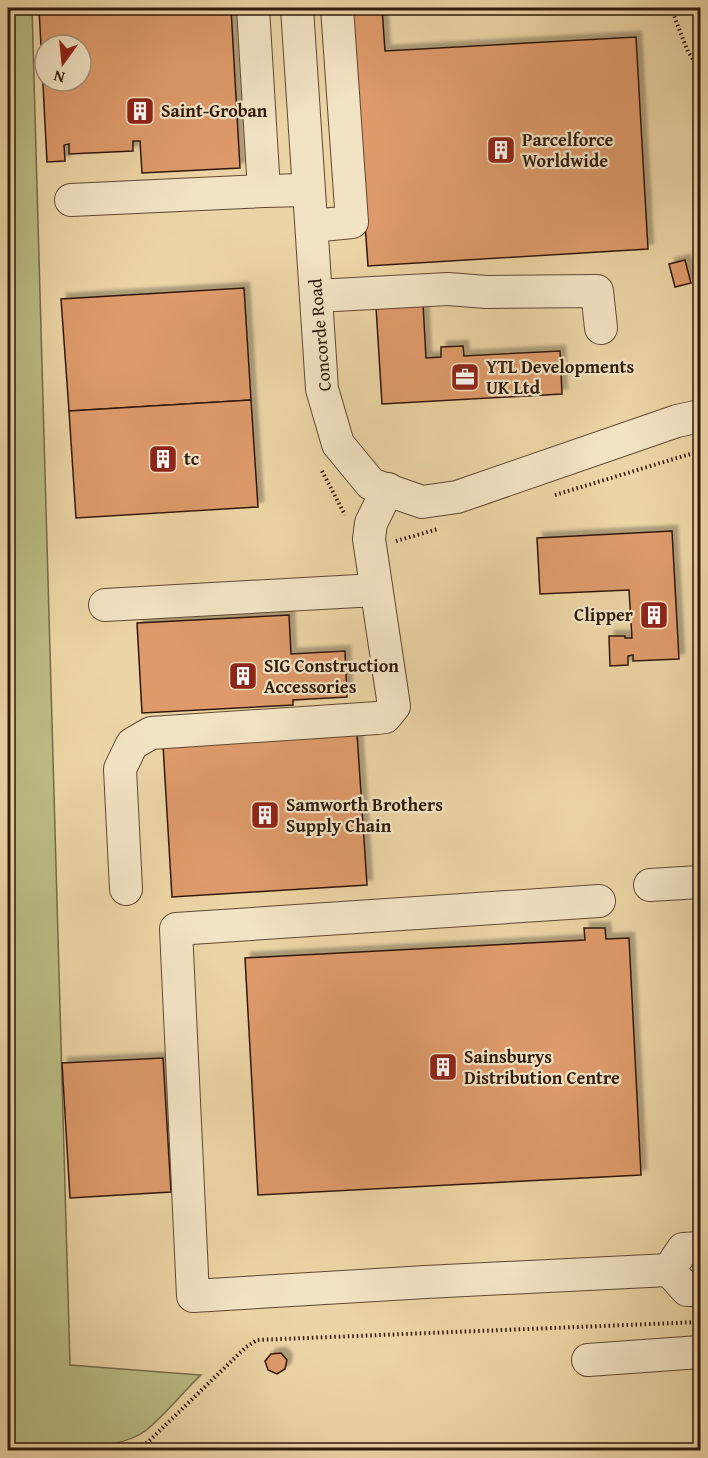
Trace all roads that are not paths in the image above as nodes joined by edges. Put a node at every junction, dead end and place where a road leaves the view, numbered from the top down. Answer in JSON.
{"nodes":[{"id":1,"x":254,"y":8,"type":"edge"},
{"id":2,"x":297,"y":8,"type":"edge"},
{"id":3,"x":337,"y":8,"type":"edge"},
{"id":4,"x":308,"y":190,"type":"junction"},
{"id":5,"x":264,"y":191,"type":"junction"},
{"id":6,"x":71,"y":200,"type":"dead end"},
{"id":7,"x":312,"y":226,"type":"junction"},
{"id":8,"x":316,"y":296,"type":"junction"},
{"id":9,"x":601,"y":328,"type":"dead end"},
{"id":10,"x":700,"y":416,"type":"edge"},
{"id":11,"x":388,"y":489,"type":"junction"},
{"id":12,"x":376,"y":590,"type":"junction"},
{"id":13,"x":105,"y":604,"type":"dead end"},
{"id":14,"x":700,"y":882,"type":"edge"},
{"id":15,"x":650,"y":885,"type":"dead end"},
{"id":16,"x":126,"y":889,"type":"dead end"},
{"id":17,"x":599,"y":901,"type":"dead end"},
{"id":18,"x":700,"y":1248,"type":"edge"},
{"id":19,"x":669,"y":1270,"type":"junction"},
{"id":20,"x":700,"y":1290,"type":"edge"},
{"id":21,"x":700,"y":1352,"type":"edge"},
{"id":22,"x":588,"y":1359,"type":"dead end"}],
"edges":[{"from":1,"to":5,"type":"street"},
{"from":2,"to":4,"type":"street","name":"Concorde Road"},
{"from":3,"to":7,"type":"street"},
{"from":4,"to":5,"type":"street"},
{"from":4,"to":7,"type":"street","name":"Concorde Road"},
{"from":5,"to":6,"type":"street"},
{"from":7,"to":8,"type":"street","name":"Concorde Road"},
{"from":8,"to":9,"type":"street"},
{"from":8,"to":11,"type":"street","name":"Concorde Road"},
{"from":10,"to":11,"type":"street","name":"Concorde Road"},
{"from":11,"to":12,"type":"street"},
{"from":12,"to":13,"type":"street"},
{"from":12,"to":16,"type":"street"},
{"from":14,"to":15,"type":"street"},
{"from":17,"to":19,"type":"street"},
{"from":18,"to":19,"type":"street"},
{"from":19,"to":20,"type":"street"},
{"from":21,"to":22,"type":"street"}]}
